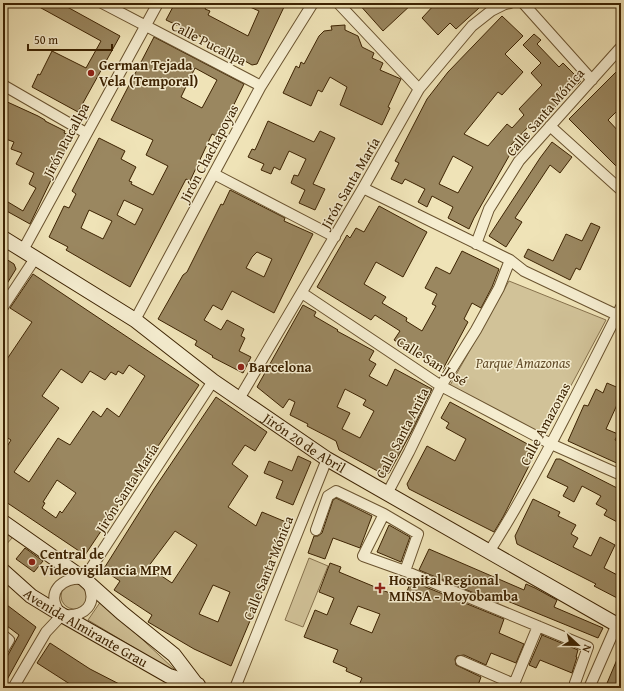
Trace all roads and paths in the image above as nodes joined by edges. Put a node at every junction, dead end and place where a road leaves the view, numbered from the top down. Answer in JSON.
{"nodes":[{"id":1,"x":102,"y":3,"type":"edge"},
{"id":2,"x":158,"y":3,"type":"edge"},
{"id":3,"x":313,"y":3,"type":"edge"},
{"id":4,"x":338,"y":3,"type":"edge"},
{"id":5,"x":510,"y":3,"type":"edge"},
{"id":6,"x":523,"y":3,"type":"edge"},
{"id":7,"x":144,"y":26,"type":"junction"},
{"id":8,"x":621,"y":47,"type":"edge"},
{"id":9,"x":592,"y":80,"type":"junction"},
{"id":10,"x":3,"y":85,"type":"edge"},
{"id":11,"x":261,"y":86,"type":"junction"},
{"id":12,"x":420,"y":89,"type":"junction"},
{"id":13,"x":550,"y":126,"type":"junction"},
{"id":14,"x":86,"y":132,"type":"junction"},
{"id":15,"x":214,"y":174,"type":"junction"},
{"id":16,"x":363,"y":188,"type":"junction"},
{"id":17,"x":621,"y":190,"type":"edge"},
{"id":18,"x":335,"y":237,"type":"junction"},
{"id":19,"x":3,"y":238,"type":"edge"},
{"id":20,"x":476,"y":244,"type":"junction"},
{"id":21,"x":23,"y":250,"type":"junction"},
{"id":22,"x":36,"y":257,"type":"junction"},
{"id":23,"x":510,"y":260,"type":"junction"},
{"id":24,"x":302,"y":292,"type":"junction"},
{"id":25,"x":3,"y":307,"type":"edge"},
{"id":26,"x":619,"y":311,"type":"edge"},
{"id":27,"x":135,"y":320,"type":"junction"},
{"id":28,"x":213,"y":382,"type":"junction"},
{"id":29,"x":441,"y":386,"type":"junction"},
{"id":30,"x":239,"y":399,"type":"junction"},
{"id":31,"x":551,"y":444,"type":"junction"},
{"id":32,"x":327,"y":459,"type":"junction"},
{"id":33,"x":621,"y":475,"type":"edge"},
{"id":34,"x":388,"y":492,"type":"junction"},
{"id":35,"x":384,"y":514,"type":"junction"},
{"id":36,"x":3,"y":522,"type":"edge"},
{"id":37,"x":316,"y":530,"type":"dead end"},
{"id":38,"x":489,"y":552,"type":"junction"},
{"id":39,"x":3,"y":571,"type":"edge"},
{"id":40,"x":404,"y":571,"type":"junction"},
{"id":41,"x":84,"y":579,"type":"junction"},
{"id":42,"x":62,"y":615,"type":"junction"},
{"id":43,"x":620,"y":624,"type":"edge"},
{"id":44,"x":538,"y":626,"type":"junction"},
{"id":45,"x":3,"y":635,"type":"edge"},
{"id":46,"x":3,"y":650,"type":"edge"},
{"id":47,"x":461,"y":661,"type":"dead end"},
{"id":48,"x":575,"y":683,"type":"dead end"},
{"id":49,"x":201,"y":686,"type":"edge"},
{"id":50,"x":13,"y":688,"type":"edge"},
{"id":51,"x":235,"y":688,"type":"edge"},
{"id":52,"x":589,"y":688,"type":"edge"}],
"edges":[{"from":1,"to":7,"type":"street","name":"Calle Pucallpa"},
{"from":2,"to":7,"type":"street","name":"Jirón Pucallpa"},
{"from":3,"to":11,"type":"street","name":"Jirón Chachapoyas"},
{"from":4,"to":12,"type":"street"},
{"from":5,"to":12,"type":"street","name":"Jirón Santa María"},
{"from":6,"to":9,"type":"street"},
{"from":7,"to":11,"type":"street","name":"Calle Pucallpa"},
{"from":7,"to":14,"type":"street","name":"Jirón Pucallpa"},
{"from":8,"to":9,"type":"street","name":"Calle Santa Mónica"},
{"from":9,"to":13,"type":"street","name":"Calle Santa Mónica"},
{"from":10,"to":14,"type":"street"},
{"from":11,"to":15,"type":"street","name":"Jirón Chachapoyas"},
{"from":12,"to":16,"type":"street","name":"Jirón Santa María"},
{"from":13,"to":17,"type":"street"},
{"from":13,"to":20,"type":"street","name":"Calle Santa Mónica"},
{"from":14,"to":21,"type":"street","name":"Jirón Pucallpa"},
{"from":15,"to":18,"type":"street"},
{"from":15,"to":27,"type":"street","name":"Jirón Chachapoyas"},
{"from":16,"to":18,"type":"street","name":"Jirón Santa María"},
{"from":16,"to":20,"type":"street"},
{"from":18,"to":24,"type":"street","name":"Jirón Santa María"},
{"from":19,"to":21,"type":"main road","name":"Jirón 20 de Abril"},
{"from":20,"to":23,"type":"street"},
{"from":21,"to":22,"type":"main road","name":"Jirón 20 de Abril"},
{"from":22,"to":25,"type":"street"},
{"from":22,"to":27,"type":"main road","name":"Jirón 20 de Abril"},
{"from":23,"to":26,"type":"street"},
{"from":23,"to":29,"type":"street","name":"Calle Santa Anita"},
{"from":24,"to":29,"type":"street","name":"Calle San José"},
{"from":24,"to":30,"type":"street","name":"Jirón Santa María"},
{"from":26,"to":31,"type":"street","name":"Calle Amazonas"},
{"from":27,"to":28,"type":"main road","name":"Jirón 20 de Abril"},
{"from":28,"to":30,"type":"main road","name":"Jirón 20 de Abril"},
{"from":28,"to":41,"type":"street","name":"Jirón Santa María"},
{"from":29,"to":31,"type":"street","name":"Calle San José"},
{"from":29,"to":34,"type":"street","name":"Calle Santa Anita"},
{"from":30,"to":32,"type":"main road","name":"Jirón 20 de Abril"},
{"from":31,"to":33,"type":"street","name":"Calle San José"},
{"from":31,"to":38,"type":"street","name":"Calle Amazonas"},
{"from":32,"to":34,"type":"main road","name":"Jirón 20 de Abril"},
{"from":32,"to":51,"type":"street","name":"Calle Santa Mónica"},
{"from":34,"to":38,"type":"main road","name":"Jirón 20 de Abril"},
{"from":35,"to":37,"type":"street"},
{"from":35,"to":40,"type":"street"},
{"from":35,"to":40,"type":"street"},
{"from":36,"to":41,"type":"main road","name":"Avenida Almirante Grau"},
{"from":38,"to":43,"type":"main road","name":"Jirón 20 de Abril"},
{"from":39,"to":42,"type":"main road","name":"Avenida Almirante Grau"},
{"from":40,"to":44,"type":"street"},
{"from":41,"to":42,"type":"street"},
{"from":41,"to":42,"type":"street"},
{"from":41,"to":49,"type":"main road","name":"Avenida Almirante Grau"},
{"from":42,"to":49,"type":"main road","name":"Avenida Almirante Grau"},
{"from":42,"to":50,"type":"street"},
{"from":43,"to":52,"type":"street"},
{"from":44,"to":47,"type":"street"},
{"from":44,"to":48,"type":"street"},
{"from":45,"to":46,"type":"street"}]}
